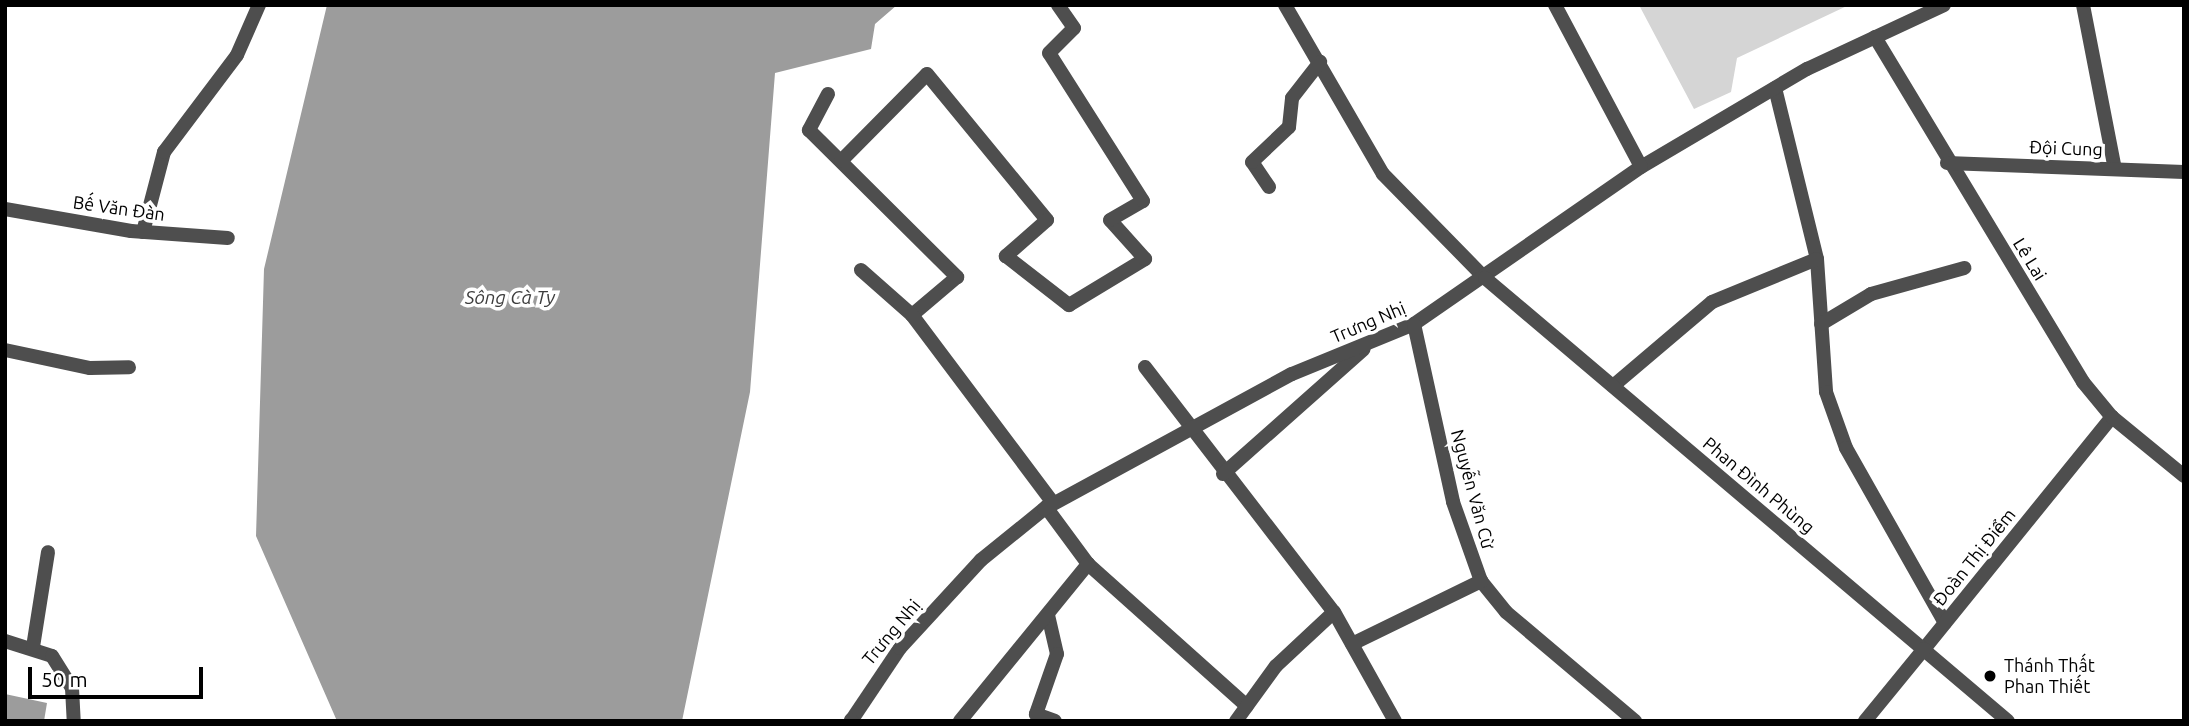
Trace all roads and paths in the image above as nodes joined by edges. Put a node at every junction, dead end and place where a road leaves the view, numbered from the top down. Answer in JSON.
{"nodes":[{"id":1,"x":259,"y":5,"type":"edge"},
{"id":2,"x":1058,"y":5,"type":"edge"},
{"id":3,"x":1285,"y":5,"type":"edge"},
{"id":4,"x":1555,"y":5,"type":"edge"},
{"id":5,"x":1944,"y":5,"type":"edge"},
{"id":6,"x":2083,"y":5,"type":"edge"},
{"id":7,"x":1875,"y":37,"type":"junction"},
{"id":8,"x":1321,"y":62,"type":"junction"},
{"id":9,"x":1775,"y":88,"type":"junction"},
{"id":10,"x":828,"y":94,"type":"dead end"},
{"id":11,"x":841,"y":161,"type":"junction"},
{"id":12,"x":1947,"y":163,"type":"junction"},
{"id":13,"x":1641,"y":167,"type":"junction"},
{"id":14,"x":2115,"y":169,"type":"junction"},
{"id":15,"x":2184,"y":172,"type":"edge"},
{"id":16,"x":1269,"y":187,"type":"dead end"},
{"id":17,"x":5,"y":209,"type":"edge"},
{"id":18,"x":143,"y":232,"type":"junction"},
{"id":19,"x":228,"y":238,"type":"dead end"},
{"id":20,"x":1817,"y":259,"type":"junction"},
{"id":21,"x":1964,"y":268,"type":"dead end"},
{"id":22,"x":860,"y":270,"type":"dead end"},
{"id":23,"x":1485,"y":278,"type":"junction"},
{"id":24,"x":912,"y":316,"type":"junction"},
{"id":25,"x":1414,"y":324,"type":"junction"},
{"id":26,"x":1821,"y":324,"type":"junction"},
{"id":27,"x":1373,"y":341,"type":"junction"},
{"id":28,"x":5,"y":350,"type":"edge"},
{"id":29,"x":1145,"y":367,"type":"dead end"},
{"id":30,"x":129,"y":368,"type":"dead end"},
{"id":31,"x":1613,"y":386,"type":"junction"},
{"id":32,"x":2112,"y":417,"type":"junction"},
{"id":33,"x":1191,"y":429,"type":"junction"},
{"id":34,"x":1223,"y":474,"type":"junction"},
{"id":35,"x":2184,"y":476,"type":"edge"},
{"id":36,"x":1050,"y":505,"type":"junction"},
{"id":37,"x":48,"y":552,"type":"dead end"},
{"id":38,"x":1088,"y":564,"type":"junction"},
{"id":39,"x":1480,"y":581,"type":"junction"},
{"id":40,"x":1334,"y":612,"type":"junction"},
{"id":41,"x":1048,"y":615,"type":"junction"},
{"id":42,"x":1945,"y":623,"type":"junction"},
{"id":43,"x":5,"y":641,"type":"edge"},
{"id":44,"x":1352,"y":645,"type":"junction"},
{"id":45,"x":33,"y":647,"type":"junction"},
{"id":46,"x":1924,"y":649,"type":"junction"},
{"id":47,"x":1247,"y":706,"type":"junction"},
{"id":48,"x":1034,"y":717,"type":"edge"},
{"id":49,"x":74,"y":721,"type":"edge"},
{"id":50,"x":851,"y":721,"type":"edge"},
{"id":51,"x":960,"y":721,"type":"edge"},
{"id":52,"x":1055,"y":721,"type":"edge"},
{"id":53,"x":1236,"y":721,"type":"edge"},
{"id":54,"x":1395,"y":721,"type":"edge"},
{"id":55,"x":1635,"y":721,"type":"edge"},
{"id":56,"x":1865,"y":721,"type":"edge"},
{"id":57,"x":2008,"y":721,"type":"edge"}],
"edges":[{"from":1,"to":18,"type":"street"},
{"from":2,"to":11,"type":"street"},
{"from":3,"to":8,"type":"street","name":"Phan Đình Phùng"},
{"from":4,"to":13,"type":"street"},
{"from":5,"to":7,"type":"street","name":"Trưng Nhị"},
{"from":6,"to":14,"type":"street"},
{"from":7,"to":9,"type":"street","name":"Trưng Nhị"},
{"from":7,"to":12,"type":"street","name":"Lê Lai"},
{"from":8,"to":16,"type":"street"},
{"from":8,"to":23,"type":"street","name":"Phan Đình Phùng"},
{"from":9,"to":13,"type":"street","name":"Trưng Nhị"},
{"from":9,"to":20,"type":"street"},
{"from":10,"to":11,"type":"street"},
{"from":11,"to":24,"type":"street"},
{"from":12,"to":14,"type":"street","name":"Đội Cung"},
{"from":12,"to":32,"type":"street","name":"Lê Lai"},
{"from":13,"to":23,"type":"street","name":"Trưng Nhị"},
{"from":14,"to":15,"type":"street","name":"Đội Cung"},
{"from":17,"to":18,"type":"street","name":"Bế Văn Đàn"},
{"from":18,"to":19,"type":"street","name":"Bế Văn Đàn"},
{"from":20,"to":26,"type":"street"},
{"from":20,"to":31,"type":"street"},
{"from":21,"to":26,"type":"street"},
{"from":22,"to":24,"type":"street"},
{"from":23,"to":25,"type":"street","name":"Trưng Nhị"},
{"from":23,"to":31,"type":"street","name":"Phan Đình Phùng"},
{"from":24,"to":36,"type":"street"},
{"from":25,"to":27,"type":"street","name":"Trưng Nhị"},
{"from":25,"to":39,"type":"street","name":"Nguyễn Văn Cừ"},
{"from":26,"to":42,"type":"street"},
{"from":27,"to":33,"type":"street","name":"Trưng Nhị"},
{"from":27,"to":34,"type":"street"},
{"from":28,"to":30,"type":"street"},
{"from":29,"to":33,"type":"street"},
{"from":31,"to":46,"type":"street","name":"Phan Đình Phùng"},
{"from":32,"to":35,"type":"street","name":"Lê Lai"},
{"from":32,"to":42,"type":"street","name":"Đoàn Thị Điểm"},
{"from":33,"to":34,"type":"street"},
{"from":33,"to":36,"type":"street","name":"Trưng Nhị"},
{"from":34,"to":40,"type":"street"},
{"from":36,"to":38,"type":"street"},
{"from":36,"to":50,"type":"street","name":"Trưng Nhị"},
{"from":37,"to":45,"type":"street"},
{"from":38,"to":41,"type":"street"},
{"from":38,"to":47,"type":"street"},
{"from":39,"to":44,"type":"street"},
{"from":39,"to":55,"type":"street","name":"Nguyễn Văn Cừ"},
{"from":40,"to":44,"type":"street"},
{"from":40,"to":47,"type":"street"},
{"from":41,"to":48,"type":"street"},
{"from":41,"to":51,"type":"street"},
{"from":42,"to":46,"type":"street","name":"Đoàn Thị Điểm"},
{"from":43,"to":45,"type":"street"},
{"from":44,"to":54,"type":"street"},
{"from":45,"to":49,"type":"street"},
{"from":46,"to":56,"type":"street","name":"Đoàn Thị Điểm"},
{"from":46,"to":57,"type":"street","name":"Phan Đình Phùng"},
{"from":47,"to":53,"type":"street"},
{"from":48,"to":52,"type":"street"}]}
